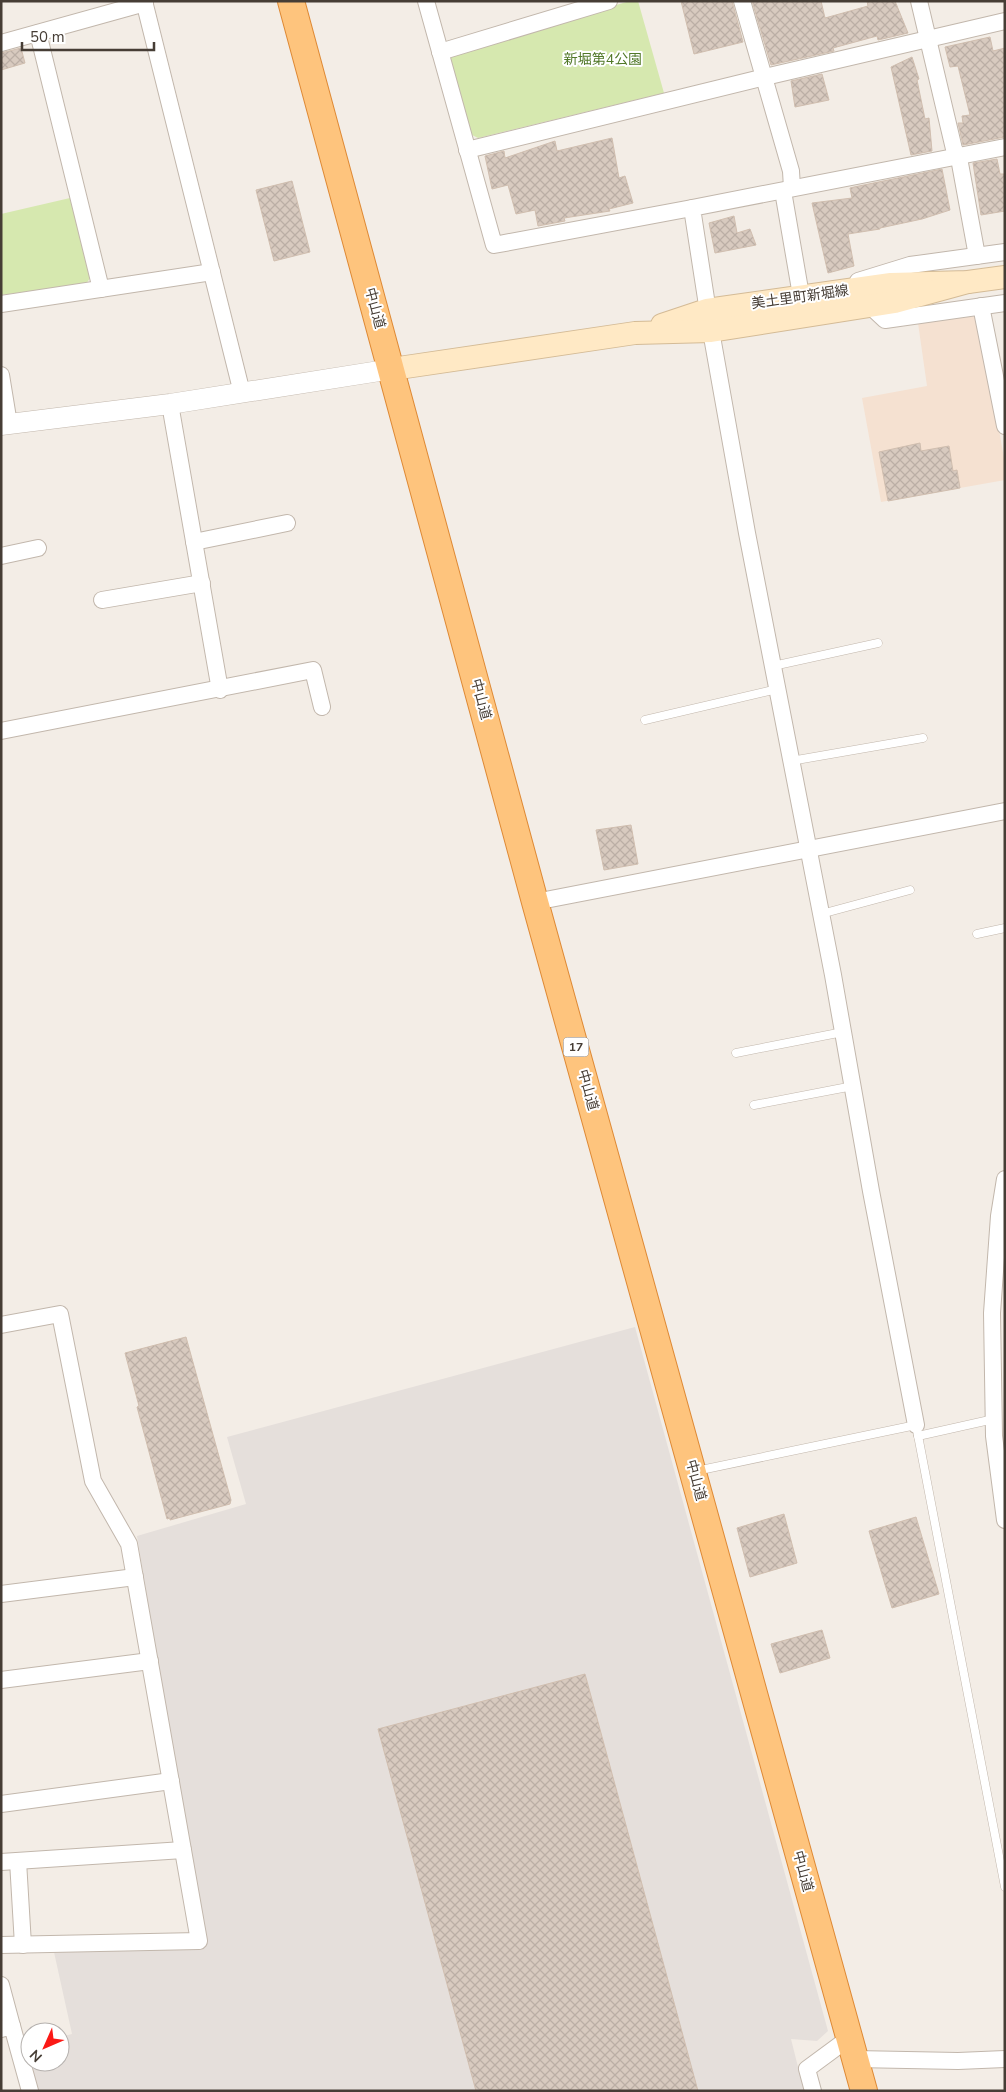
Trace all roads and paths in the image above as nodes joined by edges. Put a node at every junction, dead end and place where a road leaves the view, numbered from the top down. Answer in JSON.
{"nodes":[{"id":1,"x":291,"y":1,"type":"edge"},
{"id":2,"x":426,"y":1,"type":"edge"},
{"id":3,"x":609,"y":1,"type":"edge"},
{"id":4,"x":742,"y":1,"type":"edge"},
{"id":5,"x":919,"y":1,"type":"edge"},
{"id":6,"x":144,"y":2,"type":"edge"},
{"id":7,"x":1005,"y":22,"type":"edge"},
{"id":8,"x":38,"y":33,"type":"junction"},
{"id":9,"x":929,"y":38,"type":"junction"},
{"id":10,"x":1,"y":43,"type":"edge"},
{"id":11,"x":440,"y":52,"type":"junction"},
{"id":12,"x":764,"y":77,"type":"junction"},
{"id":13,"x":1005,"y":147,"type":"edge"},
{"id":14,"x":467,"y":150,"type":"junction"},
{"id":15,"x":959,"y":158,"type":"junction"},
{"id":16,"x":787,"y":189,"type":"junction"},
{"id":17,"x":692,"y":208,"type":"junction"},
{"id":18,"x":1005,"y":252,"type":"edge"},
{"id":19,"x":977,"y":256,"type":"junction"},
{"id":20,"x":212,"y":272,"type":"junction"},
{"id":21,"x":1005,"y":277,"type":"edge"},
{"id":22,"x":101,"y":289,"type":"junction"},
{"id":23,"x":868,"y":296,"type":"junction"},
{"id":24,"x":1005,"y":303,"type":"edge"},
{"id":25,"x":1,"y":304,"type":"edge"},
{"id":26,"x":803,"y":306,"type":"junction"},
{"id":27,"x":981,"y":306,"type":"junction"},
{"id":28,"x":709,"y":320,"type":"junction"},
{"id":29,"x":392,"y":369,"type":"junction"},
{"id":30,"x":1,"y":375,"type":"edge"},
{"id":31,"x":242,"y":393,"type":"junction"},
{"id":32,"x":170,"y":404,"type":"junction"},
{"id":33,"x":5,"y":425,"type":"edge"},
{"id":34,"x":1005,"y":426,"type":"edge"},
{"id":35,"x":287,"y":523,"type":"dead end"},
{"id":36,"x":194,"y":542,"type":"junction"},
{"id":37,"x":38,"y":548,"type":"dead end"},
{"id":38,"x":1,"y":556,"type":"edge"},
{"id":39,"x":202,"y":583,"type":"junction"},
{"id":40,"x":102,"y":600,"type":"dead end"},
{"id":41,"x":878,"y":643,"type":"dead end"},
{"id":42,"x":772,"y":666,"type":"junction"},
{"id":43,"x":777,"y":689,"type":"junction"},
{"id":44,"x":220,"y":690,"type":"junction"},
{"id":45,"x":322,"y":707,"type":"dead end"},
{"id":46,"x":645,"y":720,"type":"dead end"},
{"id":47,"x":1,"y":731,"type":"edge"},
{"id":48,"x":923,"y":738,"type":"dead end"},
{"id":49,"x":791,"y":760,"type":"junction"},
{"id":50,"x":1005,"y":811,"type":"edge"},
{"id":51,"x":807,"y":848,"type":"junction"},
{"id":52,"x":910,"y":890,"type":"dead end"},
{"id":53,"x":535,"y":902,"type":"junction"},
{"id":54,"x":821,"y":914,"type":"junction"},
{"id":55,"x":1005,"y":928,"type":"edge"},
{"id":56,"x":977,"y":934,"type":"dead end"},
{"id":57,"x":843,"y":1032,"type":"junction"},
{"id":58,"x":736,"y":1053,"type":"dead end"},
{"id":59,"x":853,"y":1086,"type":"junction"},
{"id":60,"x":754,"y":1105,"type":"dead end"},
{"id":61,"x":1005,"y":1179,"type":"edge"},
{"id":62,"x":1002,"y":1216,"type":"edge"},
{"id":63,"x":1,"y":1325,"type":"edge"},
{"id":64,"x":994,"y":1419,"type":"junction"},
{"id":65,"x":917,"y":1431,"type":"junction"},
{"id":66,"x":694,"y":1471,"type":"junction"},
{"id":67,"x":1005,"y":1520,"type":"edge"},
{"id":68,"x":135,"y":1576,"type":"junction"},
{"id":69,"x":1,"y":1594,"type":"edge"},
{"id":70,"x":150,"y":1661,"type":"junction"},
{"id":71,"x":1,"y":1680,"type":"edge"},
{"id":72,"x":171,"y":1781,"type":"junction"},
{"id":73,"x":1,"y":1804,"type":"edge"},
{"id":74,"x":183,"y":1850,"type":"junction"},
{"id":75,"x":18,"y":1861,"type":"junction"},
{"id":76,"x":1,"y":1862,"type":"edge"},
{"id":77,"x":1005,"y":1887,"type":"edge"},
{"id":78,"x":1,"y":1945,"type":"edge"},
{"id":79,"x":22,"y":1945,"type":"junction"},
{"id":80,"x":1,"y":1985,"type":"edge"},
{"id":81,"x":7,"y":2027,"type":"edge"},
{"id":82,"x":852,"y":2048,"type":"junction"},
{"id":83,"x":1005,"y":2059,"type":"edge"},
{"id":84,"x":30,"y":2091,"type":"edge"},
{"id":85,"x":813,"y":2091,"type":"edge"},
{"id":86,"x":864,"y":2091,"type":"edge"}],
"edges":[{"from":1,"to":29,"type":"highway","name":"中山道","number":"17"},
{"from":2,"to":11,"type":"street"},
{"from":3,"to":11,"type":"street"},
{"from":4,"to":12,"type":"street"},
{"from":5,"to":9,"type":"street"},
{"from":6,"to":8,"type":"street"},
{"from":6,"to":20,"type":"street"},
{"from":7,"to":9,"type":"street"},
{"from":8,"to":10,"type":"street"},
{"from":8,"to":22,"type":"street"},
{"from":9,"to":12,"type":"street"},
{"from":9,"to":15,"type":"street"},
{"from":11,"to":14,"type":"street"},
{"from":12,"to":14,"type":"street"},
{"from":12,"to":16,"type":"street"},
{"from":13,"to":15,"type":"street"},
{"from":14,"to":17,"type":"street"},
{"from":15,"to":16,"type":"street"},
{"from":15,"to":19,"type":"street"},
{"from":16,"to":17,"type":"street"},
{"from":16,"to":26,"type":"street"},
{"from":17,"to":28,"type":"street"},
{"from":18,"to":19,"type":"street"},
{"from":19,"to":26,"type":"street"},
{"from":20,"to":22,"type":"street"},
{"from":20,"to":31,"type":"street"},
{"from":21,"to":23,"type":"main road","name":"美土里町新堀線"},
{"from":22,"to":25,"type":"street"},
{"from":23,"to":26,"type":"main road","name":"美土里町新堀線"},
{"from":23,"to":27,"type":"street"},
{"from":24,"to":27,"type":"street"},
{"from":26,"to":28,"type":"main road","name":"美土里町新堀線"},
{"from":27,"to":34,"type":"street"},
{"from":28,"to":29,"type":"main road","name":"美土里町新堀線"},
{"from":28,"to":42,"type":"street"},
{"from":29,"to":31,"type":"street"},
{"from":29,"to":53,"type":"highway","name":"中山道","number":"17"},
{"from":30,"to":33,"type":"street"},
{"from":31,"to":32,"type":"street"},
{"from":32,"to":33,"type":"street"},
{"from":32,"to":36,"type":"street"},
{"from":35,"to":36,"type":"street"},
{"from":36,"to":39,"type":"street"},
{"from":37,"to":38,"type":"street"},
{"from":39,"to":40,"type":"street"},
{"from":39,"to":44,"type":"street"},
{"from":41,"to":42,"type":"lane"},
{"from":42,"to":43,"type":"street"},
{"from":43,"to":46,"type":"lane"},
{"from":43,"to":49,"type":"street"},
{"from":44,"to":45,"type":"street"},
{"from":44,"to":47,"type":"street"},
{"from":48,"to":49,"type":"lane"},
{"from":49,"to":51,"type":"street"},
{"from":50,"to":51,"type":"street"},
{"from":51,"to":53,"type":"street"},
{"from":51,"to":54,"type":"street"},
{"from":52,"to":54,"type":"lane"},
{"from":53,"to":66,"type":"highway","name":"中山道","number":"17"},
{"from":54,"to":57,"type":"street"},
{"from":55,"to":56,"type":"lane"},
{"from":57,"to":58,"type":"lane"},
{"from":57,"to":59,"type":"street"},
{"from":59,"to":60,"type":"lane"},
{"from":59,"to":65,"type":"street"},
{"from":61,"to":62,"type":"street"},
{"from":62,"to":64,"type":"street"},
{"from":63,"to":68,"type":"street"},
{"from":64,"to":65,"type":"lane"},
{"from":64,"to":67,"type":"street"},
{"from":65,"to":66,"type":"lane"},
{"from":65,"to":77,"type":"lane"},
{"from":66,"to":82,"type":"highway","name":"中山道","number":"17"},
{"from":68,"to":69,"type":"street"},
{"from":68,"to":70,"type":"street"},
{"from":70,"to":71,"type":"street"},
{"from":70,"to":72,"type":"street"},
{"from":72,"to":73,"type":"street"},
{"from":72,"to":74,"type":"street"},
{"from":74,"to":75,"type":"street"},
{"from":74,"to":79,"type":"street"},
{"from":75,"to":76,"type":"street"},
{"from":75,"to":79,"type":"street"},
{"from":78,"to":79,"type":"street"},
{"from":80,"to":81,"type":"street"},
{"from":81,"to":84,"type":"street"},
{"from":82,"to":83,"type":"street"},
{"from":82,"to":85,"type":"street"},
{"from":82,"to":86,"type":"highway","name":"中山道","number":"17"}]}
